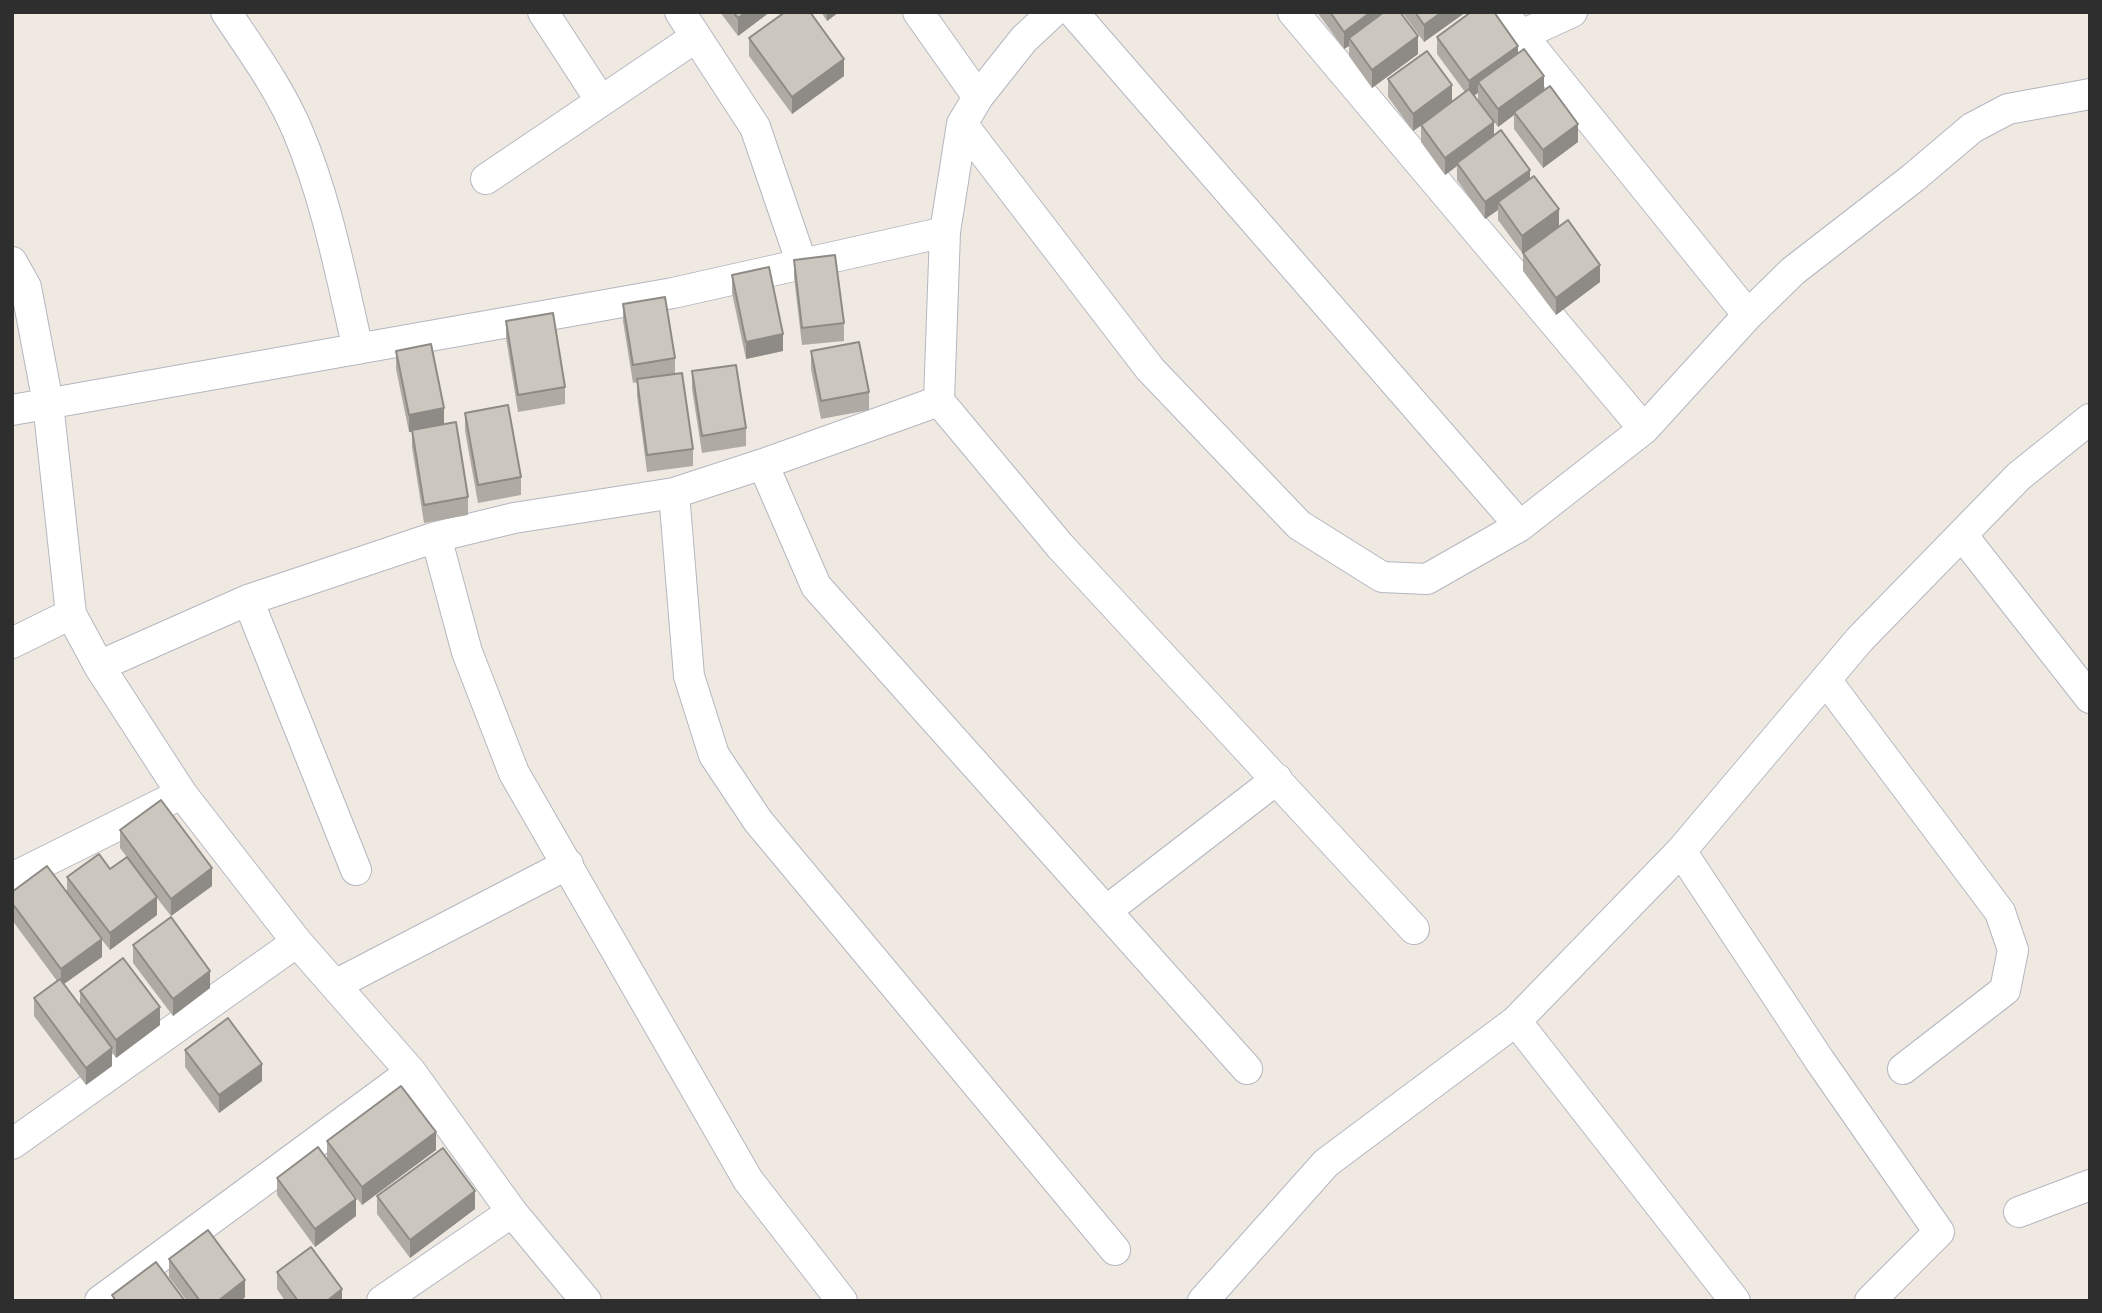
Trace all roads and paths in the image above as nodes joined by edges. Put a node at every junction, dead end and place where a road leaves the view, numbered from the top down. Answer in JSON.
{"nodes":[{"id":1,"x":226,"y":12,"type":"edge"},
{"id":2,"x":543,"y":12,"type":"edge"},
{"id":3,"x":918,"y":12,"type":"edge"},
{"id":4,"x":1054,"y":12,"type":"edge"},
{"id":5,"x":1073,"y":12,"type":"edge"},
{"id":6,"x":1293,"y":12,"type":"edge"},
{"id":7,"x":1501,"y":12,"type":"edge"},
{"id":8,"x":1572,"y":12,"type":"edge"},
{"id":9,"x":688,"y":25,"type":"edge"},
{"id":10,"x":1522,"y":35,"type":"junction"},
{"id":11,"x":2090,"y":94,"type":"edge"},
{"id":12,"x":978,"y":97,"type":"junction"},
{"id":13,"x":601,"y":101,"type":"junction"},
{"id":14,"x":962,"y":124,"type":"junction"},
{"id":15,"x":486,"y":179,"type":"dead end"},
{"id":16,"x":945,"y":232,"type":"junction"},
{"id":17,"x":12,"y":262,"type":"edge"},
{"id":18,"x":803,"y":264,"type":"junction"},
{"id":19,"x":1748,"y":314,"type":"junction"},
{"id":20,"x":358,"y":349,"type":"junction"},
{"id":21,"x":939,"y":401,"type":"junction"},
{"id":22,"x":48,"y":403,"type":"junction"},
{"id":23,"x":12,"y":410,"type":"edge"},
{"id":24,"x":2090,"y":419,"type":"edge"},
{"id":25,"x":1644,"y":429,"type":"junction"},
{"id":26,"x":764,"y":464,"type":"junction"},
{"id":27,"x":674,"y":493,"type":"junction"},
{"id":28,"x":1520,"y":526,"type":"junction"},
{"id":29,"x":1962,"y":535,"type":"junction"},
{"id":30,"x":436,"y":537,"type":"junction"},
{"id":31,"x":247,"y":600,"type":"junction"},
{"id":32,"x":71,"y":614,"type":"junction"},
{"id":33,"x":12,"y":643,"type":"edge"},
{"id":34,"x":99,"y":666,"type":"junction"},
{"id":35,"x":1826,"y":680,"type":"junction"},
{"id":36,"x":2090,"y":698,"type":"edge"},
{"id":37,"x":1277,"y":779,"type":"junction"},
{"id":38,"x":182,"y":794,"type":"junction"},
{"id":39,"x":1681,"y":851,"type":"junction"},
{"id":40,"x":568,"y":864,"type":"junction"},
{"id":41,"x":356,"y":870,"type":"dead end"},
{"id":42,"x":12,"y":878,"type":"edge"},
{"id":43,"x":1106,"y":911,"type":"junction"},
{"id":44,"x":1414,"y":929,"type":"dead end"},
{"id":45,"x":297,"y":942,"type":"junction"},
{"id":46,"x":335,"y":985,"type":"junction"},
{"id":47,"x":1516,"y":1021,"type":"junction"},
{"id":48,"x":1247,"y":1069,"type":"dead end"},
{"id":49,"x":1903,"y":1069,"type":"dead end"},
{"id":50,"x":411,"y":1072,"type":"junction"},
{"id":51,"x":12,"y":1144,"type":"edge"},
{"id":52,"x":2090,"y":1185,"type":"edge"},
{"id":53,"x":512,"y":1212,"type":"junction"},
{"id":54,"x":2019,"y":1212,"type":"dead end"},
{"id":55,"x":1115,"y":1250,"type":"dead end"},
{"id":56,"x":100,"y":1301,"type":"edge"},
{"id":57,"x":382,"y":1301,"type":"edge"},
{"id":58,"x":586,"y":1301,"type":"edge"},
{"id":59,"x":842,"y":1301,"type":"edge"},
{"id":60,"x":1203,"y":1301,"type":"edge"},
{"id":61,"x":1735,"y":1301,"type":"edge"},
{"id":62,"x":1870,"y":1301,"type":"edge"}],
"edges":[{"from":1,"to":20,"type":"street"},
{"from":2,"to":13,"type":"street"},
{"from":3,"to":12,"type":"street"},
{"from":4,"to":12,"type":"street"},
{"from":5,"to":28,"type":"street"},
{"from":6,"to":25,"type":"street"},
{"from":7,"to":10,"type":"street"},
{"from":8,"to":10,"type":"street"},
{"from":9,"to":13,"type":"street"},
{"from":9,"to":18,"type":"street"},
{"from":10,"to":19,"type":"street"},
{"from":11,"to":19,"type":"street"},
{"from":12,"to":14,"type":"street"},
{"from":13,"to":15,"type":"street"},
{"from":14,"to":16,"type":"street"},
{"from":14,"to":28,"type":"street"},
{"from":16,"to":18,"type":"street"},
{"from":16,"to":21,"type":"street"},
{"from":17,"to":22,"type":"street"},
{"from":18,"to":20,"type":"street"},
{"from":19,"to":25,"type":"street"},
{"from":20,"to":22,"type":"street"},
{"from":21,"to":26,"type":"street"},
{"from":21,"to":37,"type":"street"},
{"from":22,"to":23,"type":"street"},
{"from":22,"to":32,"type":"street"},
{"from":24,"to":29,"type":"street"},
{"from":25,"to":28,"type":"street"},
{"from":26,"to":27,"type":"street"},
{"from":26,"to":43,"type":"street"},
{"from":27,"to":30,"type":"street"},
{"from":27,"to":55,"type":"street"},
{"from":29,"to":35,"type":"street"},
{"from":29,"to":36,"type":"street"},
{"from":30,"to":31,"type":"street"},
{"from":30,"to":40,"type":"street"},
{"from":31,"to":34,"type":"street"},
{"from":31,"to":41,"type":"street"},
{"from":32,"to":33,"type":"street"},
{"from":32,"to":34,"type":"street"},
{"from":34,"to":38,"type":"street"},
{"from":35,"to":39,"type":"street"},
{"from":35,"to":49,"type":"street"},
{"from":37,"to":43,"type":"street"},
{"from":37,"to":44,"type":"street"},
{"from":38,"to":42,"type":"street"},
{"from":38,"to":45,"type":"street"},
{"from":39,"to":47,"type":"street"},
{"from":39,"to":62,"type":"street"},
{"from":40,"to":46,"type":"street"},
{"from":40,"to":59,"type":"street"},
{"from":43,"to":48,"type":"street"},
{"from":45,"to":46,"type":"street"},
{"from":45,"to":51,"type":"street"},
{"from":46,"to":50,"type":"street"},
{"from":47,"to":60,"type":"street"},
{"from":47,"to":61,"type":"street"},
{"from":50,"to":53,"type":"street"},
{"from":50,"to":56,"type":"street"},
{"from":52,"to":54,"type":"street"},
{"from":53,"to":57,"type":"street"},
{"from":53,"to":58,"type":"street"}]}
